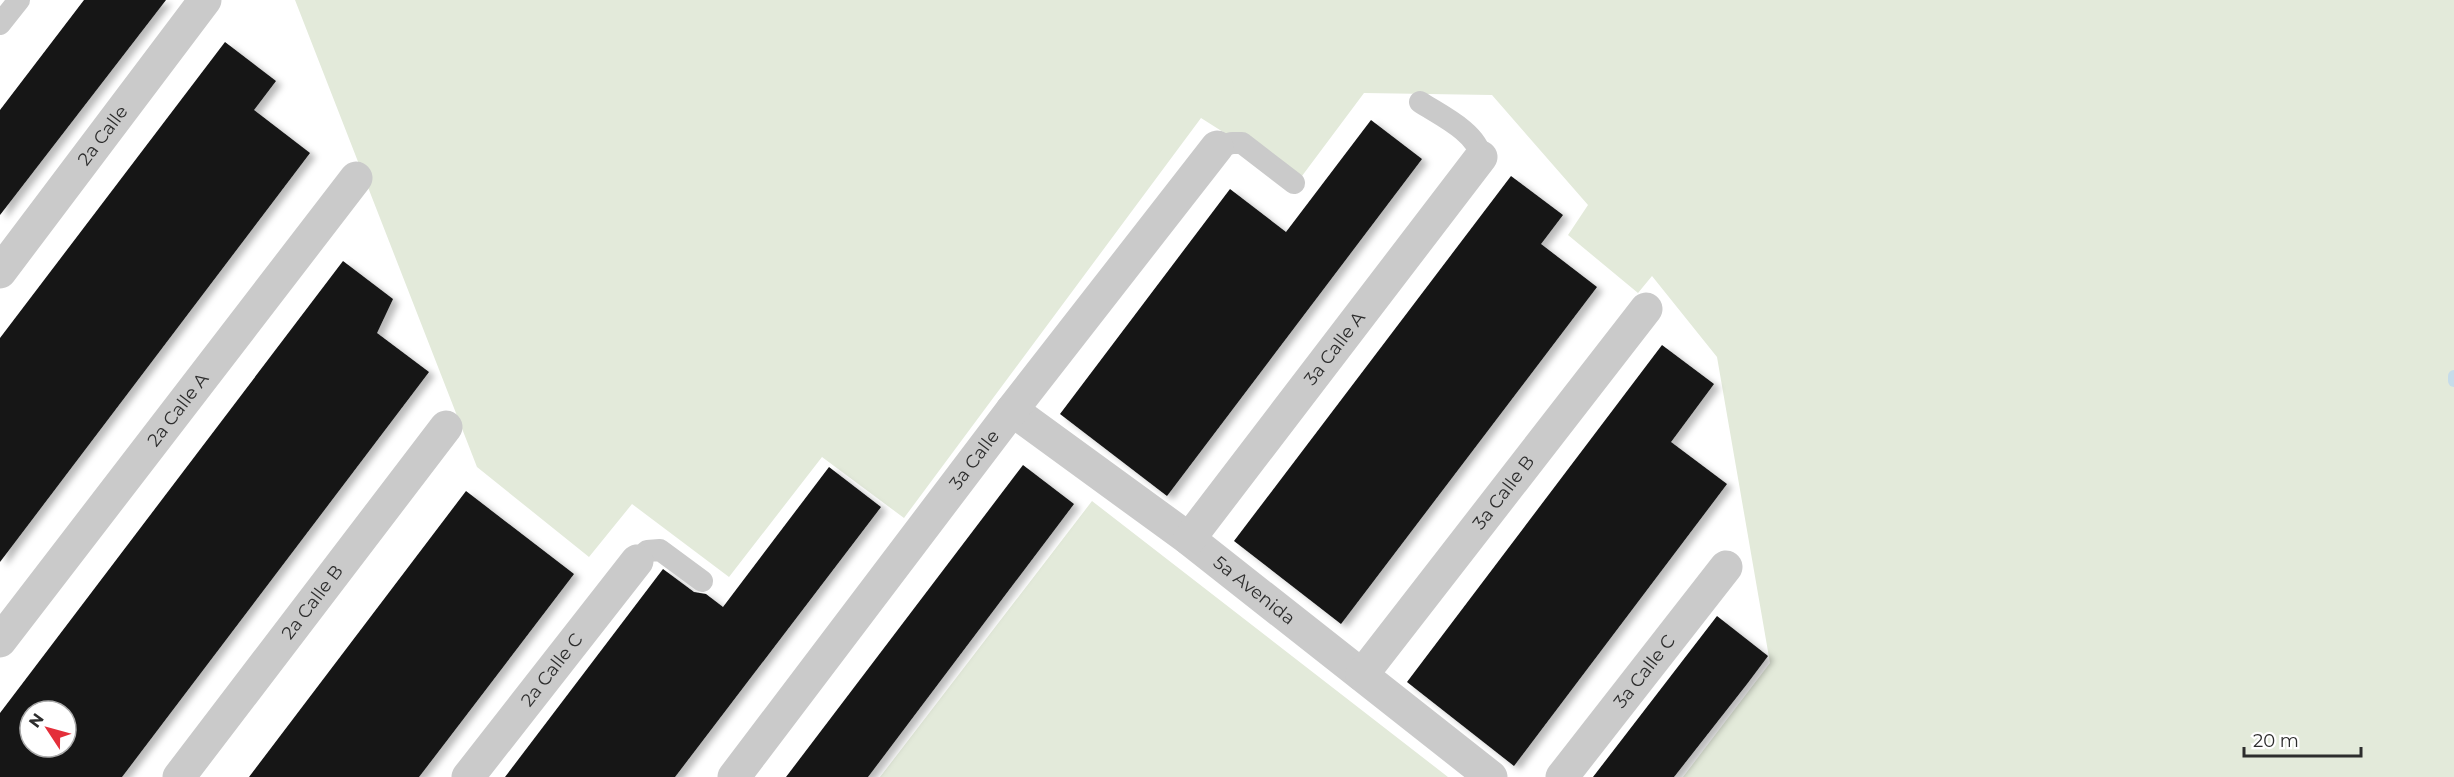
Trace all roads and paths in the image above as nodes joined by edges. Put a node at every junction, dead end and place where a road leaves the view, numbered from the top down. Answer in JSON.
{"nodes":[{"id":1,"x":19,"y":0,"type":"edge"},
{"id":2,"x":206,"y":0,"type":"edge"},
{"id":3,"x":0,"y":24,"type":"edge"},
{"id":4,"x":1420,"y":102,"type":"dead end"},
{"id":5,"x":1217,"y":147,"type":"joint"},
{"id":6,"x":1481,"y":157,"type":"joint"},
{"id":7,"x":356,"y":178,"type":"dead end"},
{"id":8,"x":1294,"y":183,"type":"dead end"},
{"id":9,"x":0,"y":272,"type":"edge"},
{"id":10,"x":1646,"y":309,"type":"dead end"},
{"id":11,"x":1012,"y":410,"type":"junction"},
{"id":12,"x":447,"y":428,"type":"dead end"},
{"id":13,"x":1188,"y":539,"type":"junction"},
{"id":14,"x":637,"y":561,"type":"joint"},
{"id":15,"x":1726,"y":567,"type":"dead end"},
{"id":16,"x":702,"y":581,"type":"dead end"},
{"id":17,"x":0,"y":641,"type":"edge"},
{"id":18,"x":1362,"y":675,"type":"junction"},
{"id":19,"x":179,"y":777,"type":"edge"},
{"id":20,"x":468,"y":777,"type":"edge"},
{"id":21,"x":734,"y":777,"type":"edge"},
{"id":22,"x":1491,"y":777,"type":"edge"},
{"id":23,"x":1562,"y":777,"type":"edge"}],
"edges":[{"from":1,"to":3,"type":"lane"},
{"from":2,"to":9,"type":"street","name":"2a Calle"},
{"from":4,"to":6,"type":"lane"},
{"from":5,"to":8,"type":"lane"},
{"from":5,"to":11,"type":"street","name":"3a Calle"},
{"from":6,"to":13,"type":"street","name":"3a Calle A"},
{"from":7,"to":17,"type":"street","name":"2a Calle A"},
{"from":10,"to":18,"type":"street","name":"3a Calle B"},
{"from":11,"to":13,"type":"street","name":"5a Avenida"},
{"from":11,"to":21,"type":"street","name":"3a Calle"},
{"from":12,"to":19,"type":"street","name":"2a Calle B"},
{"from":13,"to":18,"type":"street","name":"5a Avenida"},
{"from":14,"to":16,"type":"lane"},
{"from":14,"to":20,"type":"street","name":"2a Calle C"},
{"from":15,"to":23,"type":"street","name":"3a Calle C"},
{"from":18,"to":22,"type":"street","name":"5a Avenida"}]}
